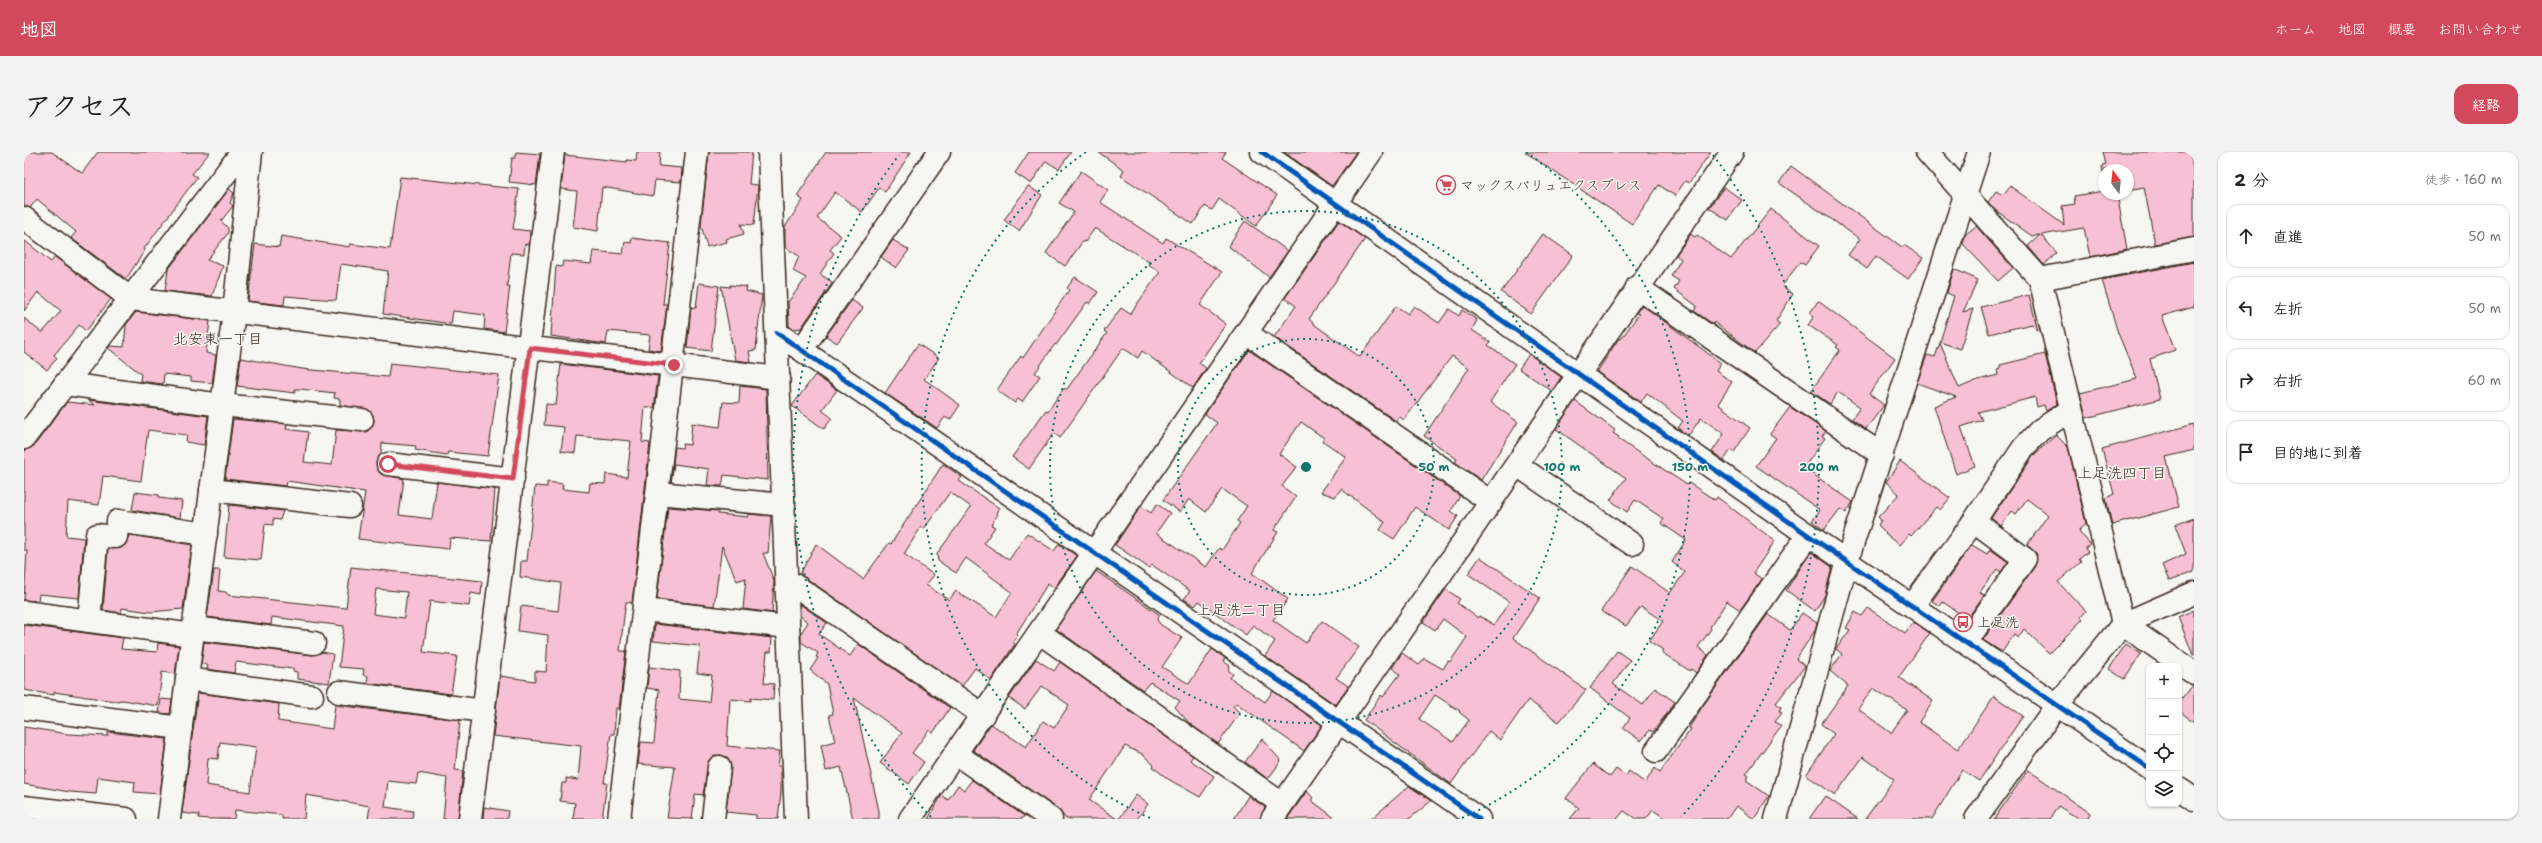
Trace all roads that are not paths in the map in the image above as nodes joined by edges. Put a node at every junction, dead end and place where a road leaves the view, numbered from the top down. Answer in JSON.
{"nodes":[{"id":1,"x":242,"y":152,"type":"edge"},
{"id":2,"x":251,"y":152,"type":"edge"},
{"id":3,"x":553,"y":152,"type":"edge"},
{"id":4,"x":697,"y":152,"type":"edge"},
{"id":5,"x":769,"y":152,"type":"edge"},
{"id":6,"x":939,"y":152,"type":"edge"},
{"id":7,"x":1262,"y":152,"type":"edge"},
{"id":8,"x":1371,"y":152,"type":"edge"},
{"id":9,"x":1732,"y":152,"type":"edge"},
{"id":10,"x":1927,"y":152,"type":"edge"},
{"id":11,"x":1979,"y":152,"type":"edge"},
{"id":12,"x":1965,"y":196,"type":"junction"},
{"id":13,"x":1336,"y":203,"type":"junction"},
{"id":14,"x":24,"y":218,"type":"edge"},
{"id":15,"x":2194,"y":249,"type":"edge"},
{"id":16,"x":2040,"y":279,"type":"junction"},
{"id":17,"x":1637,"y":287,"type":"junction"},
{"id":18,"x":131,"y":299,"type":"junction"},
{"id":19,"x":234,"y":312,"type":"junction"},
{"id":20,"x":777,"y":333,"type":"junction"},
{"id":21,"x":1248,"y":334,"type":"junction"},
{"id":22,"x":530,"y":348,"type":"junction"},
{"id":23,"x":802,"y":349,"type":"junction"},
{"id":24,"x":674,"y":365,"type":"junction"},
{"id":25,"x":1580,"y":374,"type":"junction"},
{"id":26,"x":779,"y":378,"type":"junction"},
{"id":27,"x":65,"y":384,"type":"junction"},
{"id":28,"x":222,"y":405,"type":"junction"},
{"id":29,"x":2071,"y":410,"type":"junction"},
{"id":30,"x":362,"y":420,"type":"dead end"},
{"id":31,"x":24,"y":438,"type":"edge"},
{"id":32,"x":1882,"y":455,"type":"junction"},
{"id":33,"x":388,"y":464,"type":"dead end"},
{"id":34,"x":1517,"y":465,"type":"junction"},
{"id":35,"x":513,"y":479,"type":"junction"},
{"id":36,"x":211,"y":490,"type":"junction"},
{"id":37,"x":658,"y":493,"type":"junction"},
{"id":38,"x":1491,"y":502,"type":"junction"},
{"id":39,"x":784,"y":505,"type":"junction"},
{"id":40,"x":350,"y":506,"type":"dead end"},
{"id":41,"x":1974,"y":521,"type":"junction"},
{"id":42,"x":206,"y":534,"type":"junction"},
{"id":43,"x":1808,"y":535,"type":"junction"},
{"id":44,"x":1632,"y":544,"type":"dead end"},
{"id":45,"x":1093,"y":552,"type":"junction"},
{"id":46,"x":1847,"y":561,"type":"junction"},
{"id":47,"x":787,"y":580,"type":"junction"},
{"id":48,"x":2194,"y":594,"type":"edge"},
{"id":49,"x":1913,"y":605,"type":"junction"},
{"id":50,"x":644,"y":610,"type":"junction"},
{"id":51,"x":24,"y":612,"type":"edge"},
{"id":52,"x":89,"y":621,"type":"junction"},
{"id":53,"x":2123,"y":624,"type":"junction"},
{"id":54,"x":788,"y":627,"type":"junction"},
{"id":55,"x":193,"y":631,"type":"junction"},
{"id":56,"x":1040,"y":633,"type":"junction"},
{"id":57,"x":1966,"y":642,"type":"junction"},
{"id":58,"x":314,"y":643,"type":"dead end"},
{"id":59,"x":2194,"y":672,"type":"edge"},
{"id":60,"x":187,"y":679,"type":"junction"},
{"id":61,"x":339,"y":692,"type":"dead end"},
{"id":62,"x":312,"y":696,"type":"dead end"},
{"id":63,"x":2057,"y":705,"type":"junction"},
{"id":64,"x":24,"y":708,"type":"edge"},
{"id":65,"x":484,"y":710,"type":"junction"},
{"id":66,"x":983,"y":715,"type":"junction"},
{"id":67,"x":1340,"y":724,"type":"junction"},
{"id":68,"x":181,"y":728,"type":"junction"},
{"id":69,"x":1656,"y":751,"type":"dead end"},
{"id":70,"x":956,"y":754,"type":"junction"},
{"id":71,"x":2146,"y":766,"type":"edge"},
{"id":72,"x":719,"y":767,"type":"dead end"},
{"id":73,"x":2182,"y":790,"type":"edge"},
{"id":74,"x":2194,"y":799,"type":"edge"},
{"id":75,"x":24,"y":807,"type":"edge"},
{"id":76,"x":1277,"y":811,"type":"edge"},
{"id":77,"x":124,"y":819,"type":"edge"},
{"id":78,"x":169,"y":819,"type":"edge"},
{"id":79,"x":470,"y":819,"type":"edge"},
{"id":80,"x":619,"y":819,"type":"edge"},
{"id":81,"x":712,"y":819,"type":"edge"},
{"id":82,"x":796,"y":819,"type":"edge"},
{"id":83,"x":910,"y":819,"type":"edge"},
{"id":84,"x":1051,"y":819,"type":"edge"},
{"id":85,"x":1479,"y":819,"type":"edge"},
{"id":86,"x":1776,"y":819,"type":"edge"},
{"id":87,"x":1976,"y":819,"type":"edge"}],
"edges":[{"from":1,"to":18,"type":"street"},
{"from":2,"to":19,"type":"street"},
{"from":3,"to":22,"type":"street"},
{"from":4,"to":24,"type":"street"},
{"from":5,"to":20,"type":"street"},
{"from":6,"to":23,"type":"street"},
{"from":7,"to":13,"type":"street"},
{"from":8,"to":13,"type":"street"},
{"from":9,"to":17,"type":"street"},
{"from":10,"to":12,"type":"street"},
{"from":11,"to":12,"type":"street"},
{"from":12,"to":16,"type":"street"},
{"from":12,"to":32,"type":"street"},
{"from":13,"to":21,"type":"street"},
{"from":13,"to":25,"type":"street"},
{"from":14,"to":18,"type":"street"},
{"from":15,"to":16,"type":"street"},
{"from":16,"to":29,"type":"street"},
{"from":17,"to":25,"type":"street"},
{"from":17,"to":32,"type":"street"},
{"from":18,"to":19,"type":"street"},
{"from":18,"to":27,"type":"street"},
{"from":19,"to":22,"type":"street"},
{"from":19,"to":28,"type":"street"},
{"from":20,"to":23,"type":"street"},
{"from":20,"to":26,"type":"street"},
{"from":21,"to":38,"type":"street"},
{"from":21,"to":45,"type":"street"},
{"from":22,"to":24,"type":"street"},
{"from":22,"to":35,"type":"street"},
{"from":23,"to":45,"type":"street"},
{"from":24,"to":26,"type":"street"},
{"from":24,"to":37,"type":"street"},
{"from":25,"to":34,"type":"street"},
{"from":25,"to":43,"type":"street"},
{"from":26,"to":39,"type":"street"},
{"from":27,"to":28,"type":"street"},
{"from":27,"to":31,"type":"street"},
{"from":28,"to":30,"type":"street"},
{"from":28,"to":36,"type":"street"},
{"from":29,"to":41,"type":"street"},
{"from":29,"to":53,"type":"street"},
{"from":32,"to":46,"type":"street"},
{"from":33,"to":35,"type":"street"},
{"from":34,"to":38,"type":"street"},
{"from":34,"to":44,"type":"street"},
{"from":35,"to":65,"type":"street"},
{"from":36,"to":40,"type":"street"},
{"from":36,"to":42,"type":"street"},
{"from":37,"to":39,"type":"street"},
{"from":37,"to":50,"type":"street"},
{"from":38,"to":67,"type":"street"},
{"from":39,"to":47,"type":"street"},
{"from":41,"to":49,"type":"street"},
{"from":41,"to":57,"type":"street"},
{"from":42,"to":52,"type":"street"},
{"from":42,"to":55,"type":"street"},
{"from":43,"to":46,"type":"street"},
{"from":43,"to":69,"type":"street"},
{"from":45,"to":56,"type":"street"},
{"from":45,"to":67,"type":"street"},
{"from":46,"to":49,"type":"street"},
{"from":46,"to":86,"type":"street"},
{"from":47,"to":54,"type":"street"},
{"from":47,"to":66,"type":"street"},
{"from":48,"to":53,"type":"street"},
{"from":49,"to":57,"type":"street"},
{"from":50,"to":54,"type":"street"},
{"from":50,"to":80,"type":"street"},
{"from":51,"to":52,"type":"street"},
{"from":52,"to":55,"type":"street"},
{"from":53,"to":59,"type":"street"},
{"from":53,"to":63,"type":"street"},
{"from":54,"to":82,"type":"street"},
{"from":55,"to":58,"type":"street"},
{"from":55,"to":60,"type":"street"},
{"from":56,"to":66,"type":"street"},
{"from":56,"to":76,"type":"street"},
{"from":57,"to":63,"type":"street"},
{"from":60,"to":62,"type":"street"},
{"from":60,"to":68,"type":"street"},
{"from":61,"to":65,"type":"street"},
{"from":63,"to":71,"type":"street"},
{"from":63,"to":87,"type":"street"},
{"from":64,"to":68,"type":"street"},
{"from":65,"to":79,"type":"street"},
{"from":66,"to":70,"type":"street"},
{"from":67,"to":76,"type":"street"},
{"from":67,"to":85,"type":"street"},
{"from":68,"to":78,"type":"street"},
{"from":70,"to":83,"type":"street"},
{"from":70,"to":84,"type":"street"},
{"from":72,"to":81,"type":"street"},
{"from":73,"to":74,"type":"street"},
{"from":75,"to":77,"type":"street"}]}
